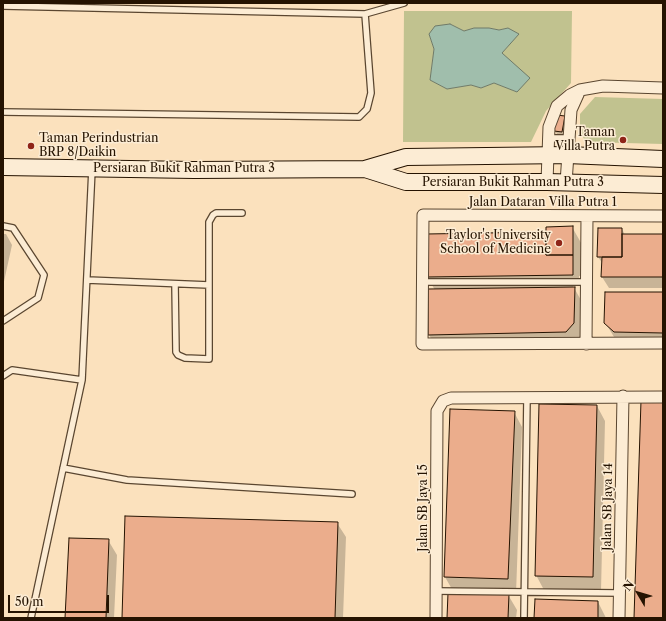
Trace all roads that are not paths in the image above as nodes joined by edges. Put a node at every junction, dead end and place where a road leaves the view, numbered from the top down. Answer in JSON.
{"nodes":[{"id":1,"x":404,"y":3,"type":"edge"},
{"id":2,"x":3,"y":6,"type":"edge"},
{"id":3,"x":365,"y":14,"type":"junction"},
{"id":4,"x":663,"y":88,"type":"edge"},
{"id":5,"x":580,"y":90,"type":"junction"},
{"id":6,"x":3,"y":112,"type":"edge"},
{"id":7,"x":549,"y":138,"type":"junction"},
{"id":8,"x":568,"y":138,"type":"junction"},
{"id":9,"x":567,"y":155,"type":"junction"},
{"id":10,"x":548,"y":156,"type":"junction"},
{"id":11,"x":663,"y":159,"type":"edge"},
{"id":12,"x":3,"y":167,"type":"edge"},
{"id":13,"x":92,"y":169,"type":"junction"},
{"id":14,"x":365,"y":169,"type":"junction"},
{"id":15,"x":547,"y":182,"type":"junction"},
{"id":16,"x":566,"y":183,"type":"junction"},
{"id":17,"x":663,"y":185,"type":"edge"},
{"id":18,"x":242,"y":213,"type":"dead end"},
{"id":19,"x":586,"y":216,"type":"junction"},
{"id":20,"x":663,"y":216,"type":"edge"},
{"id":21,"x":3,"y":226,"type":"edge"},
{"id":22,"x":87,"y":280,"type":"junction"},
{"id":23,"x":423,"y":282,"type":"junction"},
{"id":24,"x":586,"y":282,"type":"junction"},
{"id":25,"x":175,"y":284,"type":"junction"},
{"id":26,"x":209,"y":285,"type":"junction"},
{"id":27,"x":3,"y":321,"type":"edge"},
{"id":28,"x":663,"y":343,"type":"edge"},
{"id":29,"x":586,"y":344,"type":"junction"},
{"id":30,"x":3,"y":376,"type":"edge"},
{"id":31,"x":82,"y":380,"type":"junction"},
{"id":32,"x":623,"y":396,"type":"junction"},
{"id":33,"x":528,"y":397,"type":"junction"},
{"id":34,"x":663,"y":397,"type":"edge"},
{"id":35,"x":63,"y":468,"type":"junction"},
{"id":36,"x":352,"y":494,"type":"dead end"},
{"id":37,"x":436,"y":591,"type":"junction"},
{"id":38,"x":524,"y":592,"type":"junction"},
{"id":39,"x":619,"y":593,"type":"junction"},
{"id":40,"x":31,"y":618,"type":"edge"},
{"id":41,"x":436,"y":618,"type":"edge"},
{"id":42,"x":524,"y":618,"type":"edge"},
{"id":43,"x":619,"y":618,"type":"edge"}],
"edges":[{"from":1,"to":3,"type":"lane"},
{"from":2,"to":3,"type":"lane"},
{"from":3,"to":6,"type":"lane"},
{"from":4,"to":5,"type":"street"},
{"from":5,"to":7,"type":"street"},
{"from":5,"to":8,"type":"street"},
{"from":7,"to":8,"type":"lane"},
{"from":7,"to":10,"type":"street"},
{"from":8,"to":9,"type":"street"},
{"from":9,"to":10,"type":"main road","name":"Persiaran Bukit Rahman Putra 3"},
{"from":9,"to":11,"type":"main road","name":"Persiaran Bukit Rahman Putra 3"},
{"from":9,"to":16,"type":"street"},
{"from":10,"to":14,"type":"main road","name":"Persiaran Bukit Rahman Putra 3"},
{"from":10,"to":15,"type":"street"},
{"from":12,"to":13,"type":"main road","name":"Persiaran Bukit Rahman Putra 3"},
{"from":13,"to":14,"type":"main road","name":"Persiaran Bukit Rahman Putra 3"},
{"from":13,"to":22,"type":"lane"},
{"from":14,"to":15,"type":"main road","name":"Persiaran Bukit Rahman Putra 3"},
{"from":15,"to":16,"type":"main road","name":"Persiaran Bukit Rahman Putra 3"},
{"from":16,"to":17,"type":"main road","name":"Persiaran Bukit Rahman Putra 3"},
{"from":18,"to":26,"type":"lane"},
{"from":19,"to":20,"type":"street","name":"Jalan Dataran Villa Putra 1"},
{"from":19,"to":23,"type":"street","name":"Jalan Dataran Villa Putra 1"},
{"from":19,"to":24,"type":"street"},
{"from":21,"to":27,"type":"lane"},
{"from":22,"to":25,"type":"lane"},
{"from":22,"to":31,"type":"lane"},
{"from":23,"to":24,"type":"lane"},
{"from":23,"to":29,"type":"street"},
{"from":24,"to":29,"type":"street"},
{"from":25,"to":26,"type":"lane"},
{"from":25,"to":26,"type":"lane"},
{"from":28,"to":29,"type":"street"},
{"from":30,"to":31,"type":"lane"},
{"from":31,"to":35,"type":"lane"},
{"from":32,"to":33,"type":"street"},
{"from":32,"to":34,"type":"street"},
{"from":32,"to":39,"type":"street","name":"Jalan SB Jaya 14"},
{"from":33,"to":37,"type":"street","name":"Jalan SB Jaya 15"},
{"from":33,"to":38,"type":"lane"},
{"from":35,"to":36,"type":"lane"},
{"from":35,"to":40,"type":"lane"},
{"from":37,"to":38,"type":"lane"},
{"from":37,"to":41,"type":"street","name":"Jalan SB Jaya 15"},
{"from":38,"to":39,"type":"lane"},
{"from":38,"to":42,"type":"lane"},
{"from":39,"to":43,"type":"street","name":"Jalan SB Jaya 14"}]}
